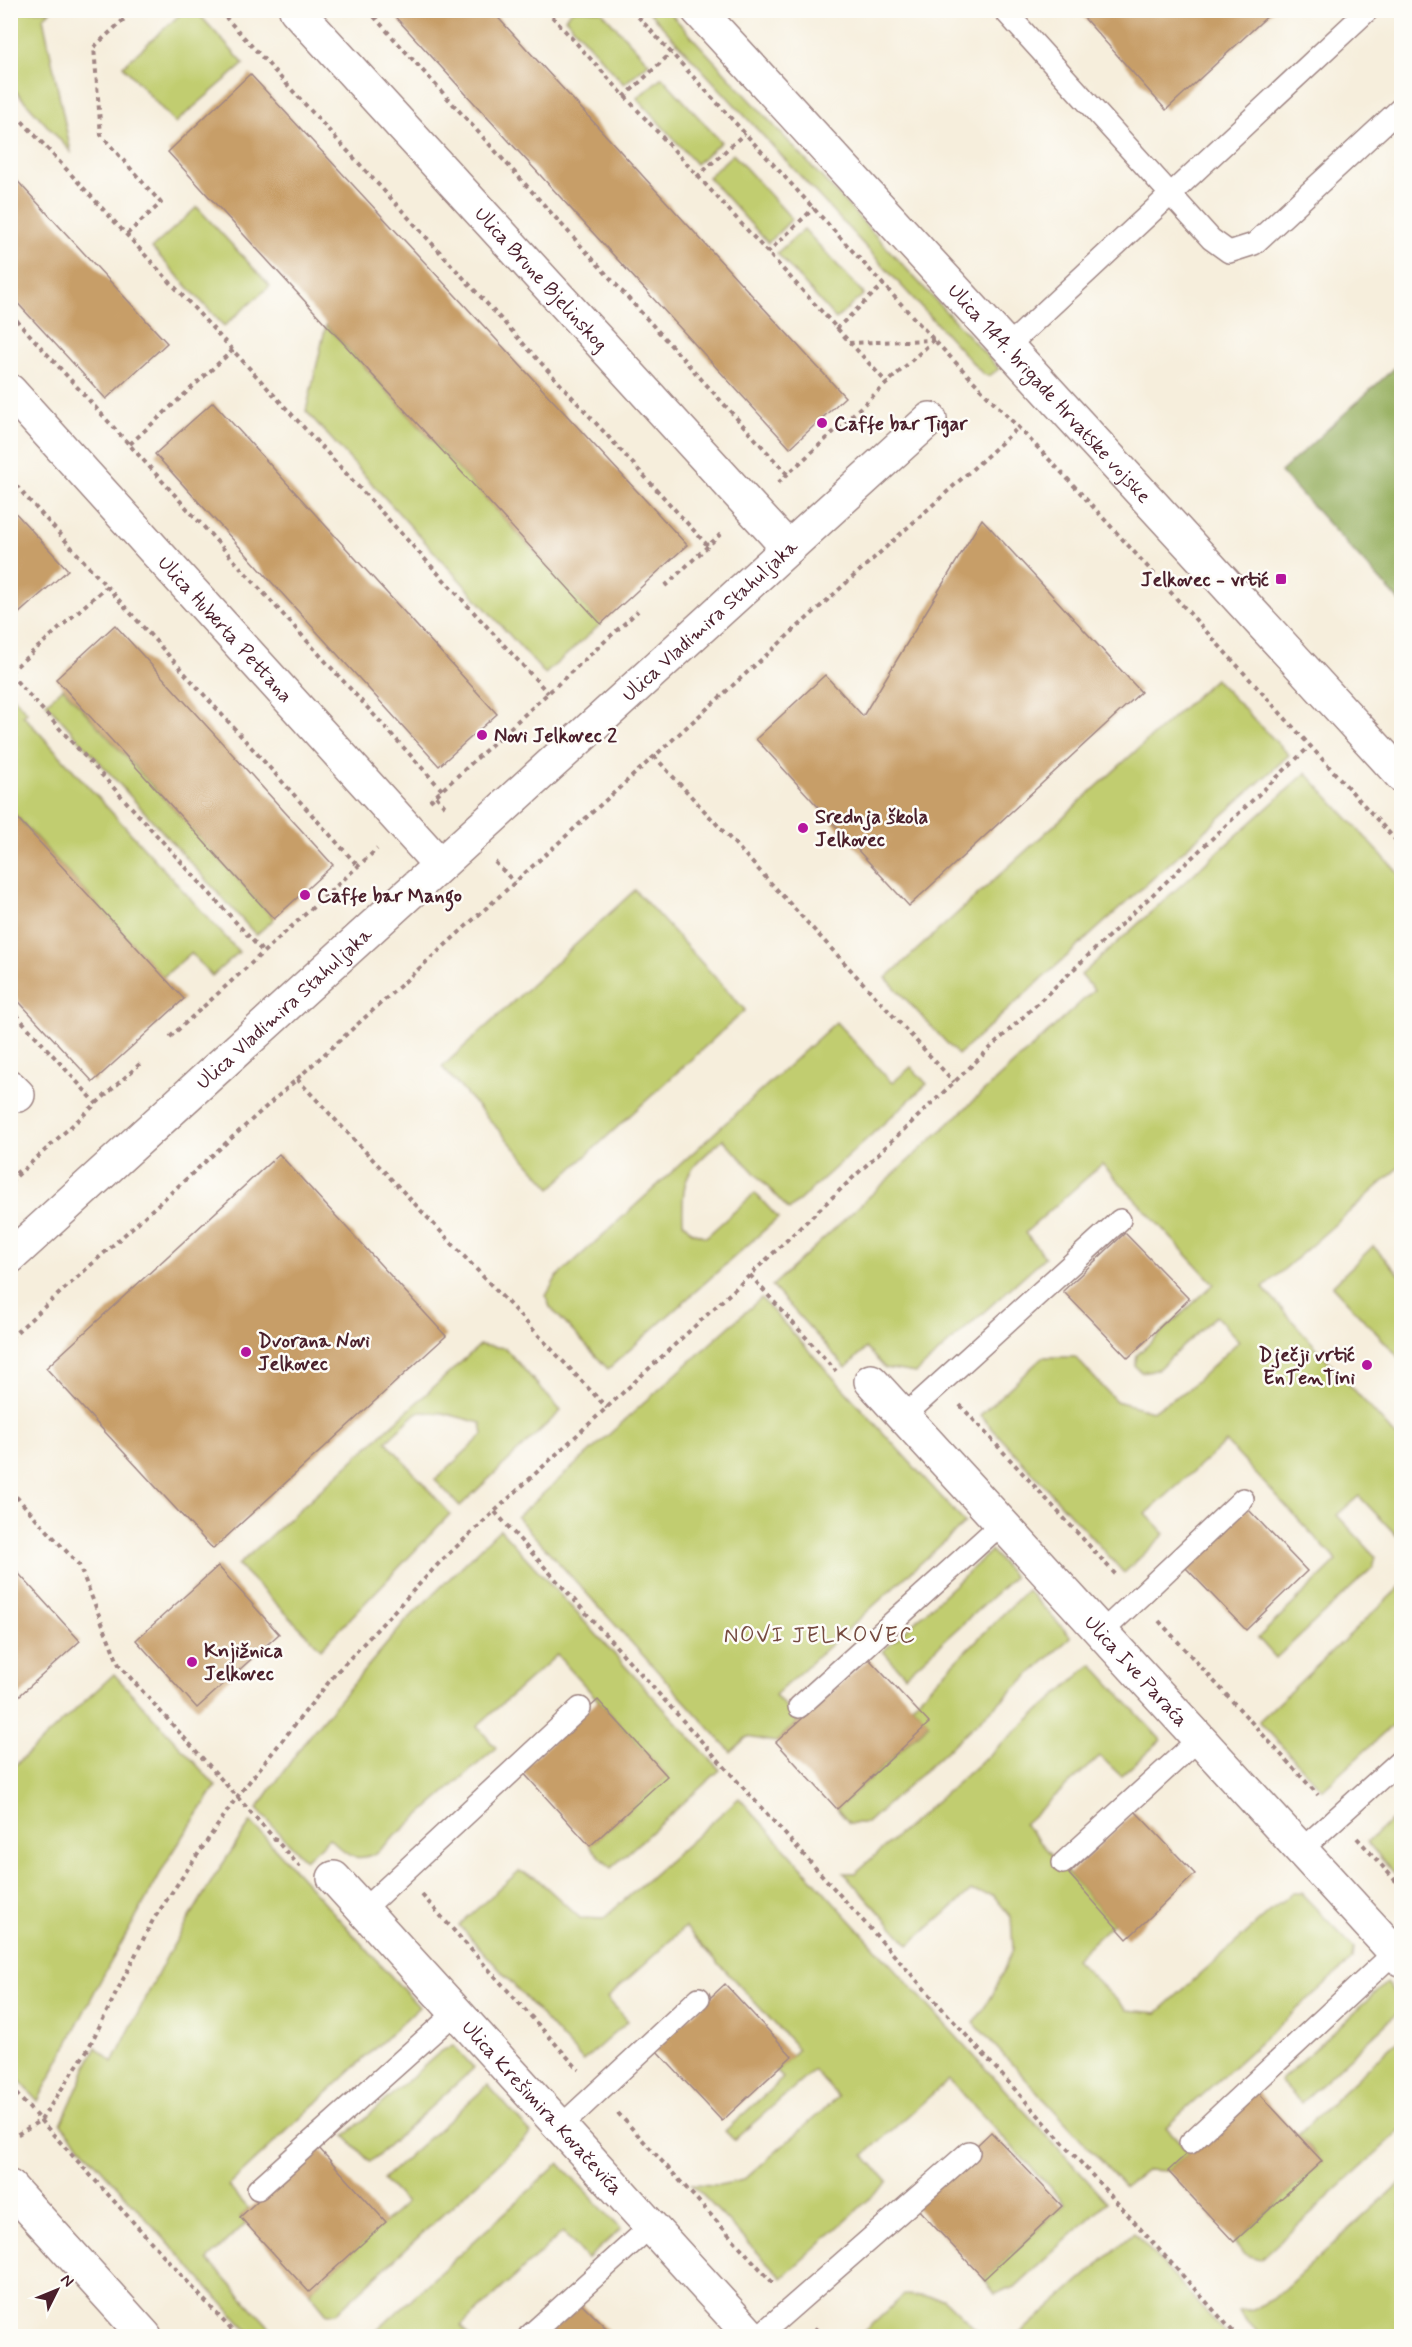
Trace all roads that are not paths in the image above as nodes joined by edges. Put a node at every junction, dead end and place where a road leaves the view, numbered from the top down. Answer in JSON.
{"nodes":[{"id":1,"x":296,"y":10,"type":"edge"},
{"id":2,"x":698,"y":10,"type":"edge"},
{"id":3,"x":1004,"y":10,"type":"edge"},
{"id":4,"x":1368,"y":10,"type":"edge"},
{"id":5,"x":1401,"y":107,"type":"edge"},
{"id":6,"x":1171,"y":195,"type":"junction"},
{"id":7,"x":1008,"y":346,"type":"junction"},
{"id":8,"x":10,"y":391,"type":"edge"},
{"id":9,"x":930,"y":419,"type":"dead end"},
{"id":10,"x":788,"y":548,"type":"junction"},
{"id":11,"x":1401,"y":776,"type":"edge"},
{"id":12,"x":440,"y":865,"type":"junction"},
{"id":13,"x":1120,"y":1221,"type":"dead end"},
{"id":14,"x":10,"y":1257,"type":"edge"},
{"id":15,"x":871,"y":1381,"type":"dead end"},
{"id":16,"x":903,"y":1417,"type":"junction"},
{"id":17,"x":1243,"y":1499,"type":"dead end"},
{"id":18,"x":1001,"y":1524,"type":"junction"},
{"id":19,"x":1101,"y":1633,"type":"junction"},
{"id":20,"x":580,"y":1707,"type":"dead end"},
{"id":21,"x":799,"y":1707,"type":"dead end"},
{"id":22,"x":1199,"y":1739,"type":"junction"},
{"id":23,"x":1401,"y":1759,"type":"edge"},
{"id":24,"x":1301,"y":1850,"type":"junction"},
{"id":25,"x":1063,"y":1863,"type":"dead end"},
{"id":26,"x":334,"y":1878,"type":"dead end"},
{"id":27,"x":363,"y":1910,"type":"junction"},
{"id":28,"x":1398,"y":1956,"type":"edge"},
{"id":29,"x":699,"y":1998,"type":"dead end"},
{"id":30,"x":456,"y":2012,"type":"junction"},
{"id":31,"x":560,"y":2127,"type":"junction"},
{"id":32,"x":1190,"y":2143,"type":"dead end"},
{"id":33,"x":969,"y":2152,"type":"dead end"},
{"id":34,"x":10,"y":2187,"type":"edge"},
{"id":35,"x":258,"y":2189,"type":"dead end"},
{"id":36,"x":651,"y":2226,"type":"junction"},
{"id":37,"x":145,"y":2337,"type":"edge"},
{"id":38,"x":529,"y":2337,"type":"edge"},
{"id":39,"x":751,"y":2337,"type":"edge"},
{"id":40,"x":759,"y":2337,"type":"edge"}],
"edges":[{"from":1,"to":10,"type":"street","name":"Ulica Brune Bjelinskog"},
{"from":2,"to":7,"type":"street","name":"Ulica 144. brigade Hrvatske vojske"},
{"from":3,"to":6,"type":"lane"},
{"from":4,"to":6,"type":"lane"},
{"from":5,"to":6,"type":"lane"},
{"from":6,"to":7,"type":"lane"},
{"from":7,"to":11,"type":"street","name":"Ulica 144. brigade Hrvatske vojske"},
{"from":8,"to":12,"type":"street","name":"Ulica Huberta Pettana"},
{"from":9,"to":10,"type":"street","name":"Ulica Vladimira Stahuljaka"},
{"from":10,"to":12,"type":"street","name":"Ulica Vladimira Stahuljaka"},
{"from":12,"to":14,"type":"street","name":"Ulica Vladimira Stahuljaka"},
{"from":13,"to":16,"type":"lane"},
{"from":15,"to":16,"type":"street","name":"Ulica Ive Paraća"},
{"from":16,"to":18,"type":"street","name":"Ulica Ive Paraća"},
{"from":17,"to":19,"type":"lane"},
{"from":18,"to":19,"type":"street","name":"Ulica Ive Paraća"},
{"from":18,"to":21,"type":"lane"},
{"from":19,"to":22,"type":"street","name":"Ulica Ive Paraća"},
{"from":20,"to":27,"type":"lane"},
{"from":22,"to":24,"type":"street","name":"Ulica Ive Paraća"},
{"from":22,"to":25,"type":"lane"},
{"from":23,"to":24,"type":"lane"},
{"from":24,"to":28,"type":"street","name":"Ulica Ive Paraća"},
{"from":26,"to":27,"type":"street","name":"Ulica Krešimira Kovačevića"},
{"from":27,"to":30,"type":"street","name":"Ulica Krešimira Kovačevića"},
{"from":28,"to":32,"type":"lane"},
{"from":29,"to":31,"type":"lane"},
{"from":30,"to":31,"type":"street","name":"Ulica Krešimira Kovačevića"},
{"from":30,"to":35,"type":"lane"},
{"from":31,"to":36,"type":"street","name":"Ulica Krešimira Kovačevića"},
{"from":33,"to":40,"type":"lane"},
{"from":34,"to":37,"type":"street"},
{"from":36,"to":38,"type":"lane"},
{"from":36,"to":39,"type":"street","name":"Ulica Krešimira Kovačevića"}]}
